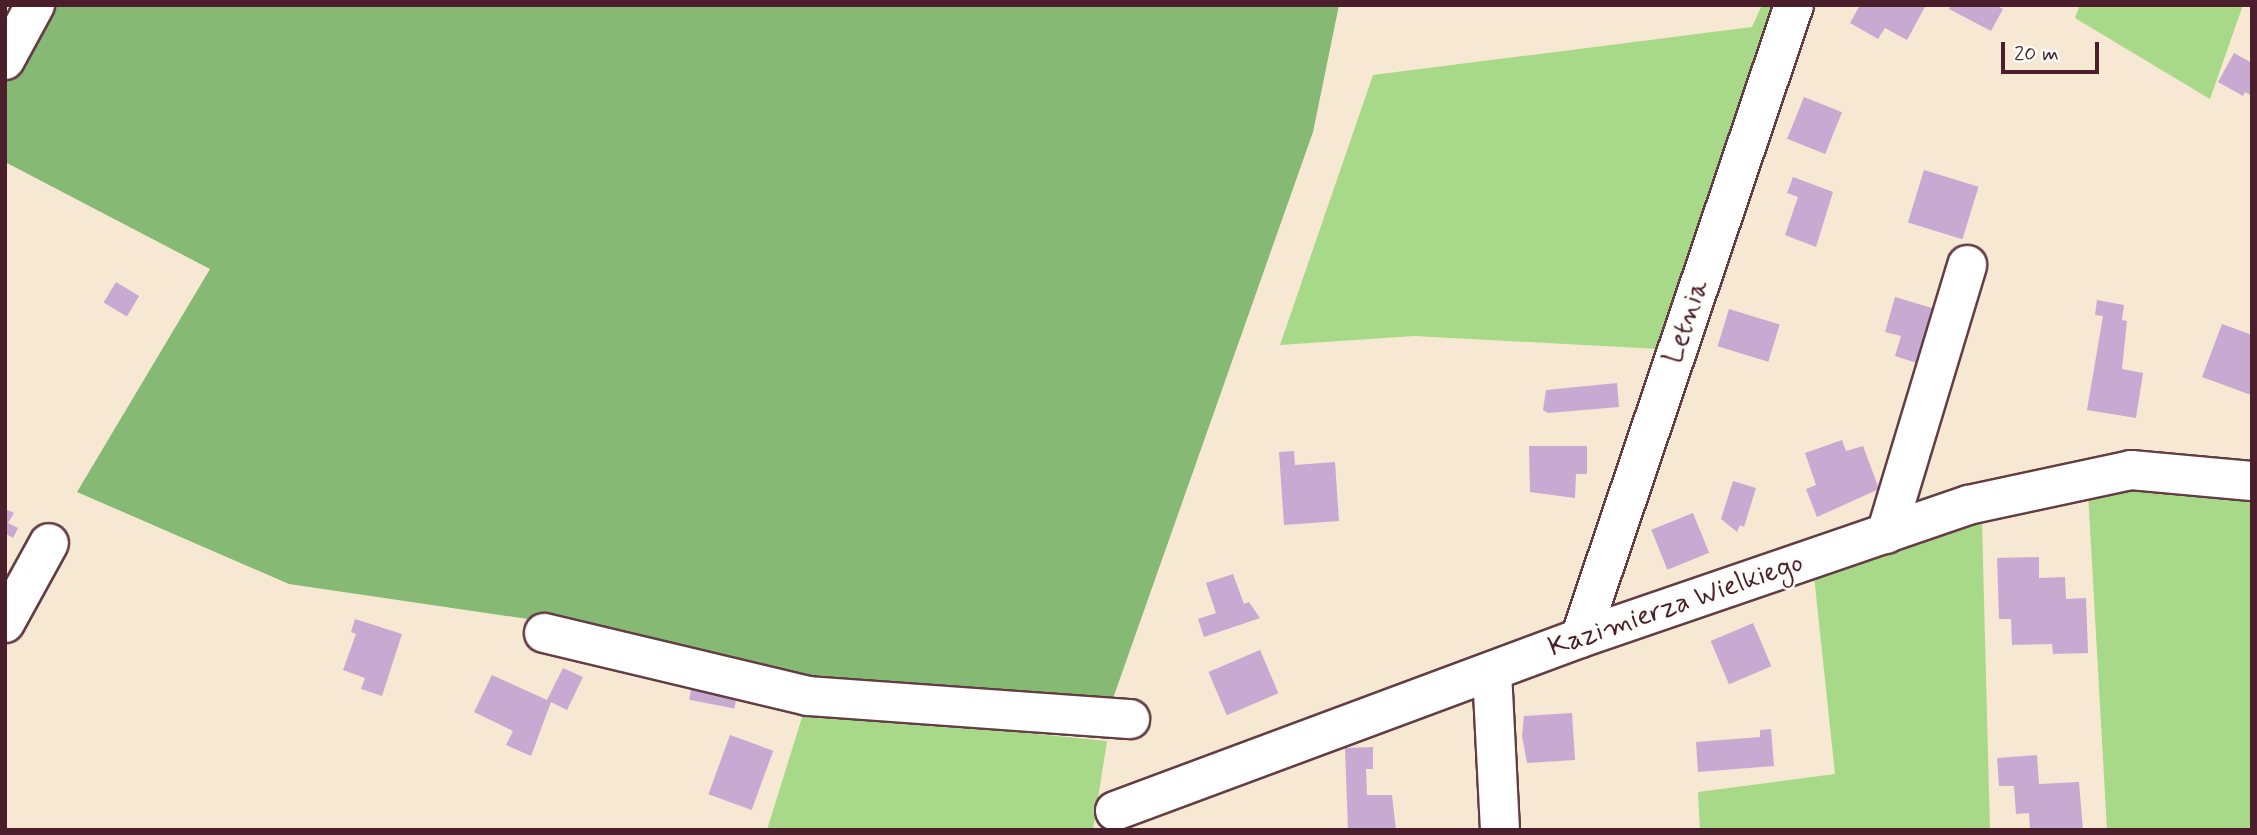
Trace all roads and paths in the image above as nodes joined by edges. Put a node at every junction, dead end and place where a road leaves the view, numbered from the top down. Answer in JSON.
{"nodes":[{"id":1,"x":35,"y":5,"type":"edge"},
{"id":2,"x":1794,"y":5,"type":"edge"},
{"id":3,"x":5,"y":60,"type":"edge"},
{"id":4,"x":1967,"y":265,"type":"dead end"},
{"id":5,"x":2252,"y":481,"type":"edge"},
{"id":6,"x":1886,"y":534,"type":"junction"},
{"id":7,"x":49,"y":543,"type":"dead end"},
{"id":8,"x":5,"y":623,"type":"edge"},
{"id":9,"x":544,"y":633,"type":"dead end"},
{"id":10,"x":1580,"y":638,"type":"junction"},
{"id":11,"x":1492,"y":672,"type":"junction"},
{"id":12,"x":1130,"y":719,"type":"dead end"},
{"id":13,"x":1115,"y":811,"type":"dead end"},
{"id":14,"x":1500,"y":830,"type":"edge"}],
"edges":[{"from":1,"to":3,"type":"street"},
{"from":2,"to":10,"type":"street","name":"Letnia"},
{"from":4,"to":6,"type":"street"},
{"from":5,"to":6,"type":"street","name":"Kazimierza Wielkiego"},
{"from":6,"to":10,"type":"street","name":"Kazimierza Wielkiego"},
{"from":7,"to":8,"type":"street"},
{"from":9,"to":12,"type":"street"},
{"from":10,"to":11,"type":"street","name":"Kazimierza Wielkiego"},
{"from":11,"to":13,"type":"street","name":"Kazimierza Wielkiego"},
{"from":11,"to":14,"type":"street"}]}
